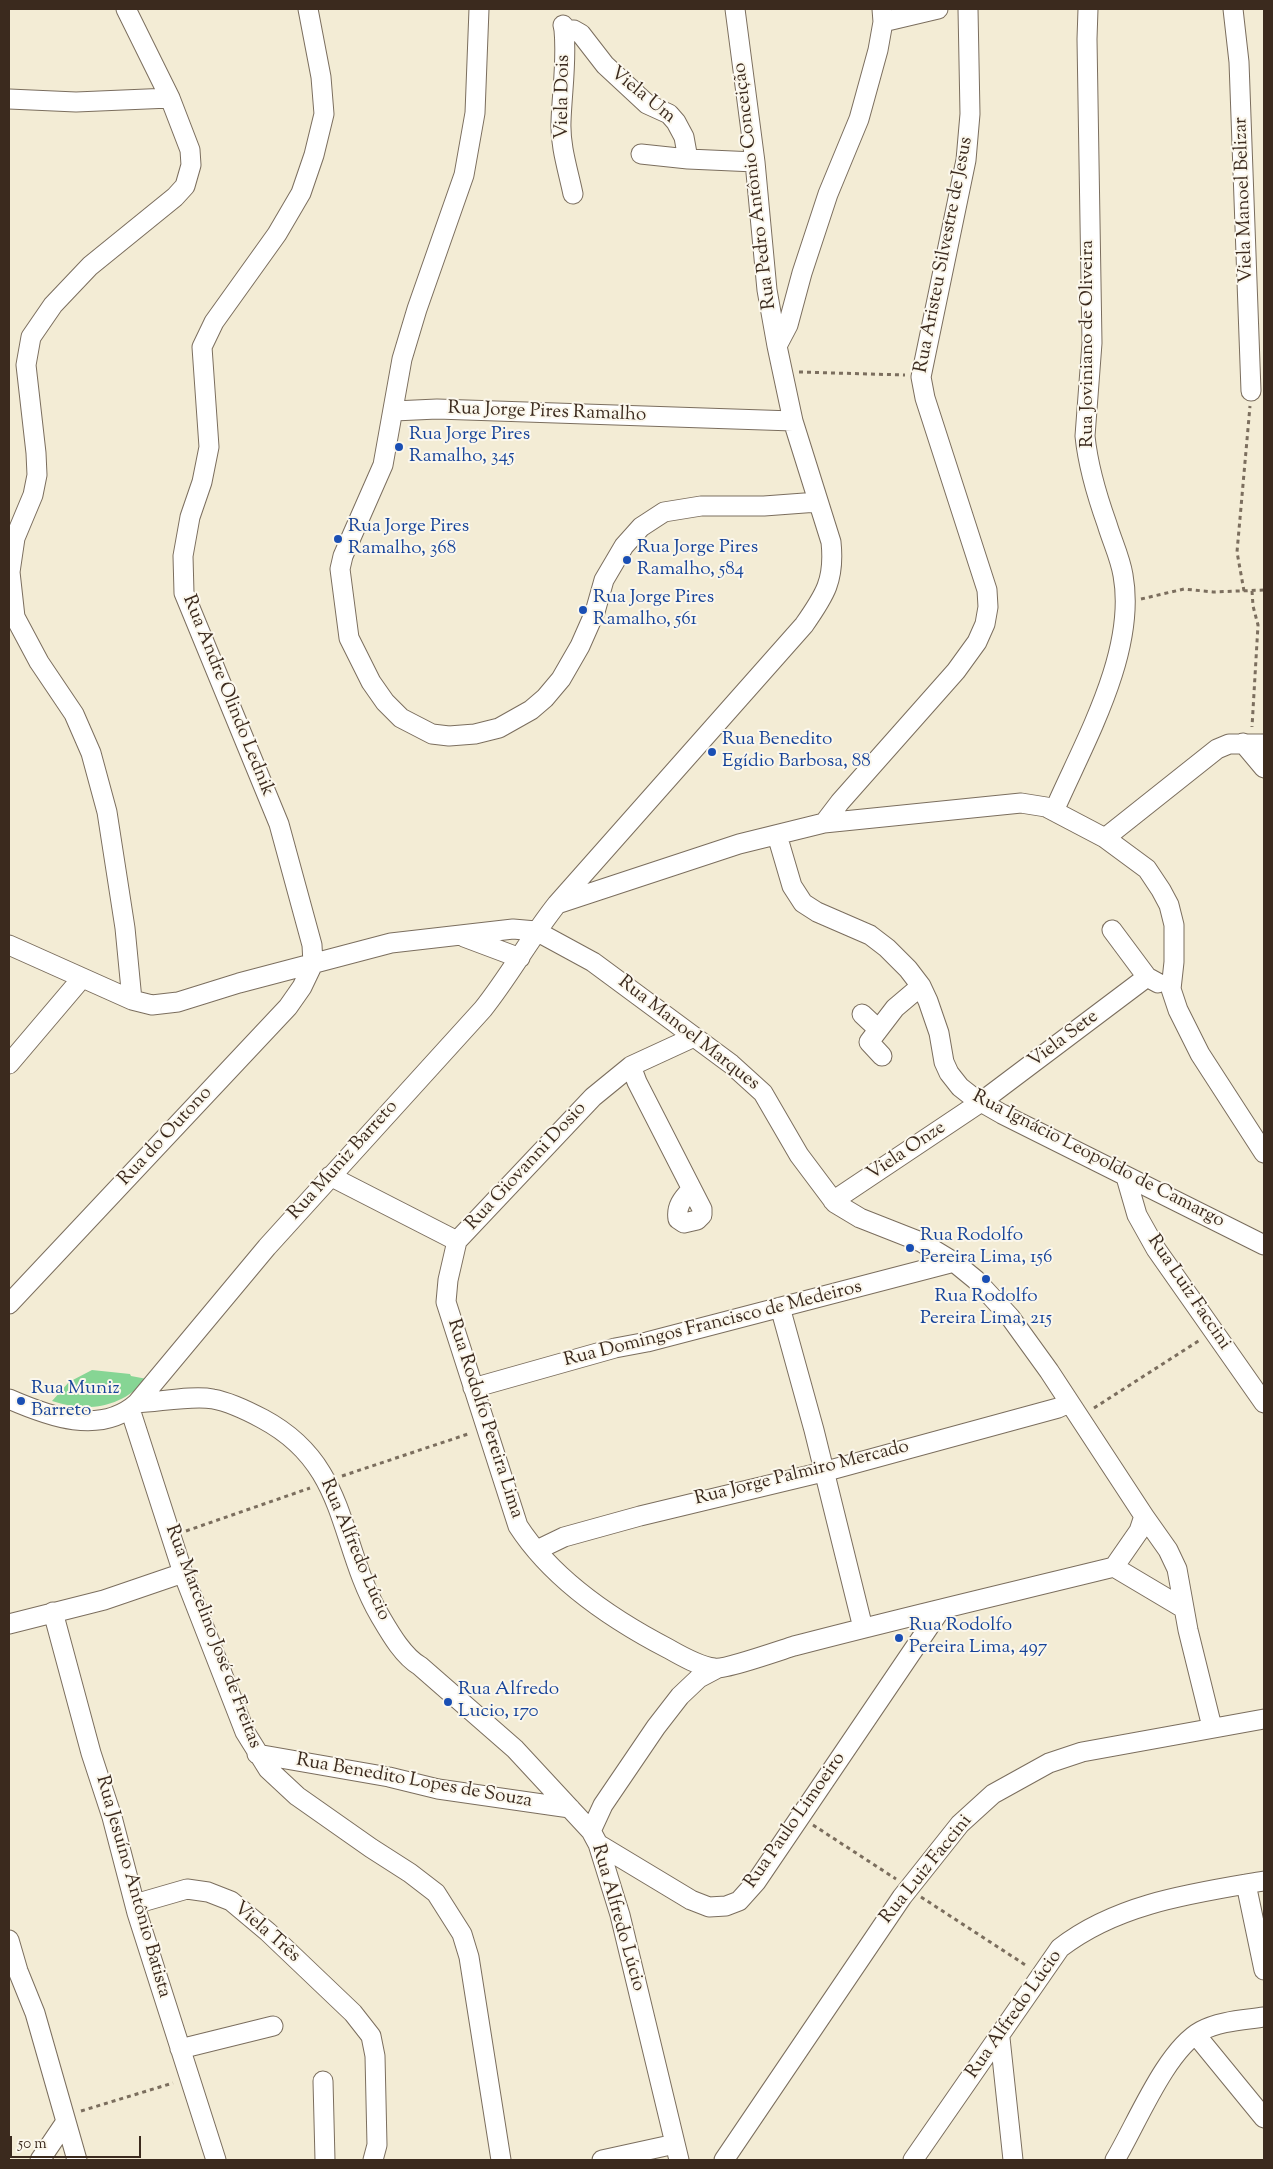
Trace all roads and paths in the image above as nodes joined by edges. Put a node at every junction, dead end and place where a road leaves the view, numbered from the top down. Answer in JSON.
{"nodes":[{"id":1,"x":126,"y":9,"type":"edge"},
{"id":2,"x":308,"y":9,"type":"edge"},
{"id":3,"x":479,"y":9,"type":"edge"},
{"id":4,"x":735,"y":9,"type":"edge"},
{"id":5,"x":938,"y":9,"type":"edge"},
{"id":6,"x":968,"y":9,"type":"edge"},
{"id":7,"x":1088,"y":9,"type":"edge"},
{"id":8,"x":1233,"y":9,"type":"edge"},
{"id":9,"x":882,"y":15,"type":"edge"},
{"id":10,"x":564,"y":27,"type":"joint"},
{"id":11,"x":9,"y":98,"type":"edge"},
{"id":12,"x":170,"y":98,"type":"junction"},
{"id":13,"x":641,"y":154,"type":"dead end"},
{"id":14,"x":688,"y":159,"type":"junction"},
{"id":15,"x":755,"y":162,"type":"junction"},
{"id":16,"x":573,"y":194,"type":"dead end"},
{"id":17,"x":780,"y":360,"type":"junction"},
{"id":18,"x":921,"y":377,"type":"junction"},
{"id":19,"x":1251,"y":391,"type":"joint"},
{"id":20,"x":394,"y":411,"type":"junction"},
{"id":21,"x":794,"y":421,"type":"junction"},
{"id":22,"x":818,"y":502,"type":"junction"},
{"id":23,"x":1264,"y":590,"type":"edge"},
{"id":24,"x":1244,"y":591,"type":"junction"},
{"id":25,"x":1252,"y":591,"type":"junction"},
{"id":26,"x":1124,"y":603,"type":"junction"},
{"id":27,"x":1243,"y":743,"type":"junction"},
{"id":28,"x":1264,"y":744,"type":"edge"},
{"id":29,"x":1264,"y":768,"type":"edge"},
{"id":30,"x":1054,"y":811,"type":"junction"},
{"id":31,"x":824,"y":823,"type":"junction"},
{"id":32,"x":778,"y":835,"type":"junction"},
{"id":33,"x":1105,"y":838,"type":"junction"},
{"id":34,"x":557,"y":904,"type":"junction"},
{"id":35,"x":1112,"y":930,"type":"dead end"},
{"id":36,"x":536,"y":931,"type":"junction"},
{"id":37,"x":463,"y":936,"type":"junction"},
{"id":38,"x":9,"y":945,"type":"edge"},
{"id":39,"x":520,"y":958,"type":"junction"},
{"id":40,"x":313,"y":964,"type":"junction"},
{"id":41,"x":82,"y":978,"type":"junction"},
{"id":42,"x":1147,"y":978,"type":"junction"},
{"id":43,"x":921,"y":986,"type":"junction"},
{"id":44,"x":1171,"y":989,"type":"junction"},
{"id":45,"x":132,"y":1000,"type":"junction"},
{"id":46,"x":862,"y":1014,"type":"dead end"},
{"id":47,"x":878,"y":1028,"type":"junction"},
{"id":48,"x":694,"y":1037,"type":"junction"},
{"id":49,"x":882,"y":1056,"type":"dead end"},
{"id":50,"x":9,"y":1064,"type":"edge"},
{"id":51,"x":631,"y":1066,"type":"junction"},
{"id":52,"x":981,"y":1102,"type":"junction"},
{"id":53,"x":1240,"y":1114,"type":"junction"},
{"id":54,"x":1264,"y":1131,"type":"edge"},
{"id":55,"x":1264,"y":1153,"type":"edge"},
{"id":56,"x":330,"y":1176,"type":"junction"},
{"id":57,"x":1126,"y":1177,"type":"junction"},
{"id":58,"x":691,"y":1190,"type":"dead end"},
{"id":59,"x":833,"y":1201,"type":"junction"},
{"id":60,"x":457,"y":1241,"type":"junction"},
{"id":61,"x":1264,"y":1245,"type":"edge"},
{"id":62,"x":954,"y":1262,"type":"junction"},
{"id":63,"x":9,"y":1304,"type":"edge"},
{"id":64,"x":780,"y":1307,"type":"junction"},
{"id":65,"x":1214,"y":1332,"type":"junction"},
{"id":66,"x":473,"y":1388,"type":"junction"},
{"id":67,"x":9,"y":1399,"type":"edge"},
{"id":68,"x":1264,"y":1403,"type":"edge"},
{"id":69,"x":134,"y":1406,"type":"junction"},
{"id":70,"x":1074,"y":1410,"type":"junction"},
{"id":71,"x":486,"y":1429,"type":"junction"},
{"id":72,"x":823,"y":1472,"type":"junction"},
{"id":73,"x":327,"y":1480,"type":"junction"},
{"id":74,"x":1144,"y":1516,"type":"junction"},
{"id":75,"x":172,"y":1537,"type":"junction"},
{"id":76,"x":536,"y":1550,"type":"junction"},
{"id":77,"x":1114,"y":1567,"type":"junction"},
{"id":78,"x":183,"y":1574,"type":"junction"},
{"id":79,"x":1183,"y":1608,"type":"junction"},
{"id":80,"x":941,"y":1609,"type":"junction"},
{"id":81,"x":53,"y":1612,"type":"junction"},
{"id":82,"x":9,"y":1624,"type":"edge"},
{"id":83,"x":863,"y":1628,"type":"junction"},
{"id":84,"x":716,"y":1669,"type":"junction"},
{"id":85,"x":1264,"y":1719,"type":"edge"},
{"id":86,"x":1212,"y":1728,"type":"junction"},
{"id":87,"x":258,"y":1754,"type":"junction"},
{"id":88,"x":570,"y":1808,"type":"junction"},
{"id":89,"x":595,"y":1837,"type":"junction"},
{"id":90,"x":1258,"y":1880,"type":"edge"},
{"id":91,"x":135,"y":1904,"type":"junction"},
{"id":92,"x":9,"y":1940,"type":"edge"},
{"id":93,"x":1264,"y":1970,"type":"edge"},
{"id":94,"x":1264,"y":2017,"type":"edge"},
{"id":95,"x":272,"y":2026,"type":"dead end"},
{"id":96,"x":1196,"y":2035,"type":"junction"},
{"id":97,"x":1000,"y":2038,"type":"junction"},
{"id":98,"x":180,"y":2049,"type":"junction"},
{"id":99,"x":190,"y":2077,"type":"junction"},
{"id":100,"x":323,"y":2081,"type":"dead end"},
{"id":101,"x":1264,"y":2118,"type":"edge"},
{"id":102,"x":65,"y":2120,"type":"junction"},
{"id":103,"x":677,"y":2152,"type":"edge"},
{"id":104,"x":40,"y":2160,"type":"edge"},
{"id":105,"x":77,"y":2160,"type":"edge"},
{"id":106,"x":216,"y":2160,"type":"edge"},
{"id":107,"x":324,"y":2160,"type":"edge"},
{"id":108,"x":373,"y":2160,"type":"edge"},
{"id":109,"x":501,"y":2160,"type":"edge"},
{"id":110,"x":602,"y":2160,"type":"edge"},
{"id":111,"x":724,"y":2160,"type":"edge"},
{"id":112,"x":913,"y":2160,"type":"edge"},
{"id":113,"x":1013,"y":2160,"type":"edge"},
{"id":114,"x":1115,"y":2160,"type":"edge"}],
"edges":[{"from":1,"to":12,"type":"street"},
{"from":2,"to":40,"type":"street","name":"Rua Andre Olindo Lednik"},
{"from":3,"to":20,"type":"street"},
{"from":4,"to":15,"type":"street","name":"Rua Pedro Antônio Conceição"},
{"from":5,"to":9,"type":"street"},
{"from":6,"to":18,"type":"street","name":"Rua Aristeu Silvestre de Jesus"},
{"from":7,"to":26,"type":"street","name":"Rua Joviniano de Oliveira"},
{"from":8,"to":19,"type":"street","name":"Viela Manoel Belizar"},
{"from":9,"to":17,"type":"street"},
{"from":10,"to":14,"type":"street","name":"Viela Um"},
{"from":10,"to":16,"type":"street","name":"Viela Dois"},
{"from":11,"to":12,"type":"street"},
{"from":12,"to":45,"type":"street"},
{"from":13,"to":14,"type":"street"},
{"from":14,"to":15,"type":"street"},
{"from":15,"to":17,"type":"street","name":"Rua Pedro Antônio Conceição"},
{"from":17,"to":18,"type":"path"},
{"from":17,"to":21,"type":"street","name":"Rua Pedro Antônio Conceição"},
{"from":18,"to":31,"type":"street","name":"Rua Aristeu Silvestre de Jesus"},
{"from":19,"to":24,"type":"path"},
{"from":20,"to":21,"type":"street","name":"Rua Jorge Pires Ramalho"},
{"from":20,"to":22,"type":"street"},
{"from":21,"to":22,"type":"street","name":"Rua Pedro Antônio Conceição"},
{"from":22,"to":34,"type":"street","name":"Rua Muniz Barreto"},
{"from":23,"to":25,"type":"path"},
{"from":24,"to":25,"type":"path"},
{"from":24,"to":26,"type":"path"},
{"from":25,"to":27,"type":"path"},
{"from":26,"to":30,"type":"street","name":"Rua Joviniano de Oliveira"},
{"from":27,"to":28,"type":"street"},
{"from":27,"to":29,"type":"street"},
{"from":27,"to":33,"type":"street"},
{"from":30,"to":31,"type":"street"},
{"from":30,"to":33,"type":"street"},
{"from":31,"to":32,"type":"street"},
{"from":32,"to":34,"type":"street"},
{"from":32,"to":43,"type":"street","name":"Rua Ignácio Leopoldo de Camargo"},
{"from":33,"to":44,"type":"street"},
{"from":34,"to":36,"type":"street","name":"Rua Muniz Barreto"},
{"from":35,"to":42,"type":"street"},
{"from":36,"to":37,"type":"street"},
{"from":36,"to":39,"type":"street","name":"Rua Muniz Barreto"},
{"from":36,"to":48,"type":"street","name":"Rua Manoel Marques"},
{"from":37,"to":39,"type":"street"},
{"from":37,"to":40,"type":"street"},
{"from":38,"to":41,"type":"street"},
{"from":39,"to":56,"type":"street","name":"Rua Muniz Barreto"},
{"from":40,"to":45,"type":"street"},
{"from":40,"to":63,"type":"street","name":"Rua do Outono"},
{"from":41,"to":45,"type":"street"},
{"from":41,"to":50,"type":"street"},
{"from":42,"to":44,"type":"street"},
{"from":42,"to":52,"type":"street","name":"Viela Sete"},
{"from":43,"to":47,"type":"street"},
{"from":43,"to":52,"type":"street","name":"Rua Ignácio Leopoldo de Camargo"},
{"from":44,"to":53,"type":"street"},
{"from":46,"to":47,"type":"street"},
{"from":47,"to":49,"type":"street"},
{"from":48,"to":51,"type":"street","name":"Rua Giovanni Dosio"},
{"from":48,"to":59,"type":"street","name":"Rua Manoel Marques"},
{"from":51,"to":58,"type":"street"},
{"from":51,"to":60,"type":"street","name":"Rua Giovanni Dosio"},
{"from":52,"to":57,"type":"street","name":"Rua Ignácio Leopoldo de Camargo"},
{"from":52,"to":59,"type":"street","name":"Viela Onze"},
{"from":53,"to":54,"type":"street"},
{"from":53,"to":55,"type":"street"},
{"from":56,"to":60,"type":"street","name":"Rua Giovanni Dosio"},
{"from":56,"to":69,"type":"street","name":"Rua Muniz Barreto"},
{"from":57,"to":61,"type":"street","name":"Rua Ignácio Leopoldo de Camargo"},
{"from":57,"to":65,"type":"street","name":"Rua Luiz Faccini"},
{"from":59,"to":62,"type":"street"},
{"from":60,"to":66,"type":"street","name":"Rua Rodolfo Pereira Lima"},
{"from":62,"to":64,"type":"street","name":"Rua Domingos Francisco de Medeiros"},
{"from":62,"to":70,"type":"street"},
{"from":64,"to":66,"type":"street","name":"Rua Domingos Francisco de Medeiros"},
{"from":64,"to":72,"type":"street"},
{"from":65,"to":68,"type":"street","name":"Rua Luiz Faccini"},
{"from":65,"to":70,"type":"path"},
{"from":66,"to":71,"type":"street","name":"Rua Rodolfo Pereira Lima"},
{"from":67,"to":69,"type":"street"},
{"from":69,"to":73,"type":"street","name":"Rua Alfredo Lúcio"},
{"from":69,"to":75,"type":"street","name":"Rua Marcelino José de Freitas"},
{"from":70,"to":72,"type":"street","name":"Rua Jorge Palmiro Mercado"},
{"from":70,"to":74,"type":"street"},
{"from":71,"to":73,"type":"path"},
{"from":71,"to":76,"type":"street","name":"Rua Rodolfo Pereira Lima"},
{"from":72,"to":76,"type":"street","name":"Rua Jorge Palmiro Mercado"},
{"from":72,"to":83,"type":"street"},
{"from":73,"to":75,"type":"path"},
{"from":73,"to":88,"type":"street","name":"Rua Alfredo Lúcio"},
{"from":74,"to":77,"type":"street"},
{"from":74,"to":79,"type":"street"},
{"from":75,"to":78,"type":"street","name":"Rua Marcelino José de Freitas"},
{"from":76,"to":84,"type":"street","name":"Rua Rodolfo Pereira Lima"},
{"from":77,"to":79,"type":"street"},
{"from":77,"to":80,"type":"street"},
{"from":78,"to":81,"type":"street"},
{"from":78,"to":87,"type":"street","name":"Rua Marcelino José de Freitas"},
{"from":79,"to":86,"type":"street"},
{"from":80,"to":83,"type":"street"},
{"from":80,"to":89,"type":"street","name":"Rua Paulo Limoeiro"},
{"from":81,"to":82,"type":"street"},
{"from":81,"to":91,"type":"street","name":"Rua Jesuíno Antônio Batista"},
{"from":83,"to":84,"type":"street"},
{"from":84,"to":89,"type":"street"},
{"from":85,"to":86,"type":"street","name":"Rua Luiz Faccini"},
{"from":86,"to":111,"type":"street","name":"Rua Luiz Faccini"},
{"from":87,"to":88,"type":"street","name":"Rua Benedito Lopes de Souza"},
{"from":87,"to":109,"type":"street","name":"Rua Marcelino José de Freitas"},
{"from":88,"to":89,"type":"street","name":"Rua Alfredo Lúcio"},
{"from":89,"to":103,"type":"street","name":"Rua Alfredo Lúcio"},
{"from":90,"to":93,"type":"street"},
{"from":90,"to":97,"type":"street","name":"Rua Alfredo Lúcio"},
{"from":91,"to":98,"type":"street","name":"Rua Jesuíno Antônio Batista"},
{"from":91,"to":108,"type":"street","name":"Viela Três"},
{"from":92,"to":102,"type":"street"},
{"from":94,"to":96,"type":"street"},
{"from":95,"to":98,"type":"street"},
{"from":96,"to":101,"type":"street"},
{"from":96,"to":114,"type":"street"},
{"from":97,"to":112,"type":"street","name":"Rua Alfredo Lúcio"},
{"from":97,"to":113,"type":"street"},
{"from":98,"to":99,"type":"street","name":"Rua Jesuíno Antônio Batista"},
{"from":99,"to":102,"type":"path"},
{"from":99,"to":106,"type":"street","name":"Rua Jesuíno Antônio Batista"},
{"from":100,"to":107,"type":"street"},
{"from":102,"to":104,"type":"street"},
{"from":102,"to":105,"type":"street"},
{"from":103,"to":110,"type":"street"}]}
